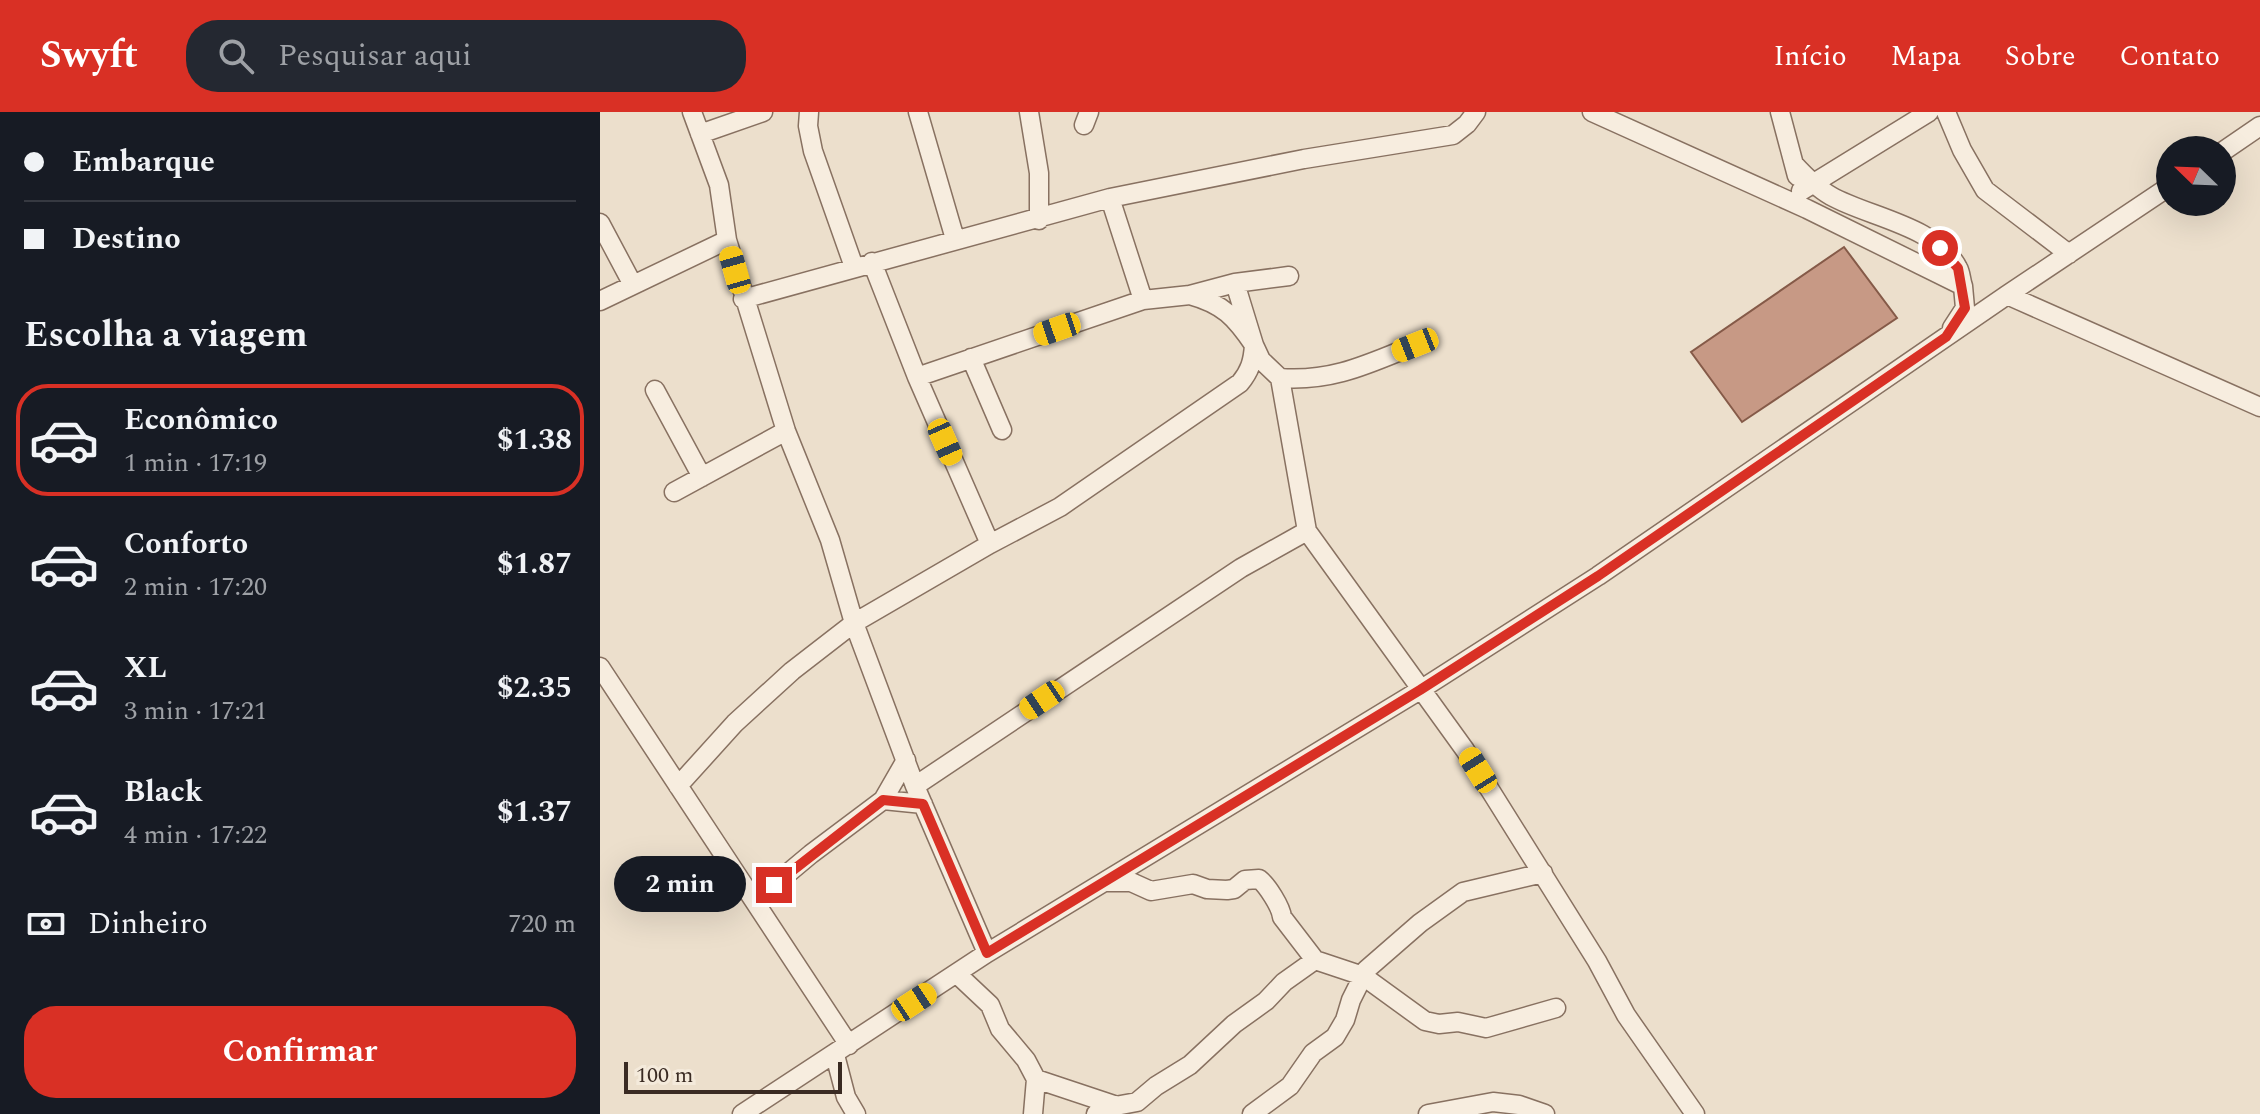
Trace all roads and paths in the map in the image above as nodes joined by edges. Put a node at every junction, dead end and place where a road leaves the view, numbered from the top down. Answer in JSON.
{"nodes":[{"id":1,"x":692,"y":112,"type":"edge"},
{"id":2,"x":763,"y":112,"type":"edge"},
{"id":3,"x":809,"y":112,"type":"edge"},
{"id":4,"x":918,"y":112,"type":"edge"},
{"id":5,"x":1029,"y":112,"type":"edge"},
{"id":6,"x":1476,"y":112,"type":"edge"},
{"id":7,"x":1592,"y":112,"type":"edge"},
{"id":8,"x":1780,"y":112,"type":"edge"},
{"id":9,"x":1929,"y":112,"type":"edge"},
{"id":10,"x":1946,"y":112,"type":"edge"},
{"id":11,"x":2260,"y":126,"type":"edge"},
{"id":12,"x":700,"y":134,"type":"junction"},
{"id":13,"x":2236,"y":142,"type":"edge"},
{"id":14,"x":1807,"y":187,"type":"junction"},
{"id":15,"x":2156,"y":195,"type":"edge"},
{"id":16,"x":1110,"y":198,"type":"junction"},
{"id":17,"x":1807,"y":209,"type":"junction"},
{"id":18,"x":1039,"y":220,"type":"junction"},
{"id":19,"x":600,"y":223,"type":"edge"},
{"id":20,"x":955,"y":239,"type":"junction"},
{"id":21,"x":727,"y":240,"type":"junction"},
{"id":22,"x":2069,"y":254,"type":"junction"},
{"id":23,"x":863,"y":265,"type":"junction"},
{"id":24,"x":1289,"y":276,"type":"dead end"},
{"id":25,"x":1235,"y":283,"type":"junction"},
{"id":26,"x":633,"y":285,"type":"junction"},
{"id":27,"x":1963,"y":286,"type":"junction"},
{"id":28,"x":1190,"y":295,"type":"junction"},
{"id":29,"x":2007,"y":295,"type":"junction"},
{"id":30,"x":743,"y":299,"type":"junction"},
{"id":31,"x":1143,"y":300,"type":"junction"},
{"id":32,"x":600,"y":301,"type":"edge"},
{"id":33,"x":1946,"y":337,"type":"junction"},
{"id":34,"x":1254,"y":345,"type":"junction"},
{"id":35,"x":1415,"y":345,"type":"dead end"},
{"id":36,"x":971,"y":358,"type":"junction"},
{"id":37,"x":917,"y":377,"type":"junction"},
{"id":38,"x":1280,"y":378,"type":"junction"},
{"id":39,"x":655,"y":390,"type":"dead end"},
{"id":40,"x":2260,"y":407,"type":"edge"},
{"id":41,"x":1002,"y":430,"type":"dead end"},
{"id":42,"x":786,"y":431,"type":"junction"},
{"id":43,"x":702,"y":477,"type":"junction"},
{"id":44,"x":674,"y":492,"type":"dead end"},
{"id":45,"x":1307,"y":531,"type":"junction"},
{"id":46,"x":990,"y":544,"type":"junction"},
{"id":47,"x":854,"y":623,"type":"junction"},
{"id":48,"x":600,"y":667,"type":"edge"},
{"id":49,"x":1420,"y":690,"type":"junction"},
{"id":50,"x":906,"y":760,"type":"junction"},
{"id":51,"x":678,"y":786,"type":"junction"},
{"id":52,"x":915,"y":786,"type":"junction"},
{"id":53,"x":883,"y":800,"type":"junction"},
{"id":54,"x":923,"y":804,"type":"junction"},
{"id":55,"x":1543,"y":873,"type":"junction"},
{"id":56,"x":1105,"y":882,"type":"junction"},
{"id":57,"x":756,"y":900,"type":"junction"},
{"id":58,"x":987,"y":953,"type":"junction"},
{"id":59,"x":1315,"y":960,"type":"junction"},
{"id":60,"x":957,"y":974,"type":"junction"},
{"id":61,"x":1363,"y":976,"type":"junction"},
{"id":62,"x":1556,"y":1008,"type":"dead end"},
{"id":63,"x":842,"y":1050,"type":"junction"},
{"id":64,"x":1036,"y":1079,"type":"junction"},
{"id":65,"x":1116,"y":1106,"type":"junction"},
{"id":66,"x":742,"y":1114,"type":"edge"},
{"id":67,"x":856,"y":1114,"type":"edge"},
{"id":68,"x":1033,"y":1114,"type":"edge"},
{"id":69,"x":1096,"y":1114,"type":"edge"},
{"id":70,"x":1134,"y":1114,"type":"edge"},
{"id":71,"x":1252,"y":1114,"type":"edge"},
{"id":72,"x":1428,"y":1114,"type":"edge"},
{"id":73,"x":1545,"y":1114,"type":"edge"},
{"id":74,"x":1695,"y":1114,"type":"edge"}],
"edges":[{"from":1,"to":12,"type":"street"},
{"from":2,"to":12,"type":"street"},
{"from":3,"to":23,"type":"street"},
{"from":4,"to":20,"type":"street"},
{"from":5,"to":18,"type":"street"},
{"from":6,"to":16,"type":"street"},
{"from":7,"to":17,"type":"street"},
{"from":8,"to":14,"type":"street"},
{"from":9,"to":14,"type":"street"},
{"from":10,"to":22,"type":"street"},
{"from":11,"to":13,"type":"street"},
{"from":12,"to":21,"type":"street"},
{"from":14,"to":17,"type":"street"},
{"from":14,"to":27,"type":"street"},
{"from":15,"to":22,"type":"street"},
{"from":16,"to":18,"type":"street"},
{"from":16,"to":31,"type":"street"},
{"from":17,"to":27,"type":"street"},
{"from":18,"to":20,"type":"street"},
{"from":19,"to":26,"type":"street"},
{"from":20,"to":23,"type":"street"},
{"from":21,"to":26,"type":"street"},
{"from":21,"to":30,"type":"street"},
{"from":22,"to":29,"type":"street"},
{"from":23,"to":30,"type":"street"},
{"from":23,"to":37,"type":"street"},
{"from":24,"to":25,"type":"street"},
{"from":25,"to":28,"type":"street"},
{"from":25,"to":34,"type":"street"},
{"from":26,"to":32,"type":"street"},
{"from":27,"to":33,"type":"street"},
{"from":28,"to":31,"type":"street"},
{"from":28,"to":34,"type":"street"},
{"from":29,"to":33,"type":"street"},
{"from":29,"to":40,"type":"street"},
{"from":30,"to":42,"type":"street"},
{"from":31,"to":36,"type":"street"},
{"from":33,"to":49,"type":"street"},
{"from":34,"to":38,"type":"street"},
{"from":34,"to":46,"type":"street"},
{"from":35,"to":38,"type":"street"},
{"from":36,"to":37,"type":"street"},
{"from":36,"to":41,"type":"street"},
{"from":37,"to":46,"type":"street"},
{"from":38,"to":45,"type":"street"},
{"from":39,"to":43,"type":"street"},
{"from":42,"to":43,"type":"street"},
{"from":42,"to":47,"type":"street"},
{"from":43,"to":44,"type":"street"},
{"from":45,"to":49,"type":"street"},
{"from":45,"to":52,"type":"street"},
{"from":46,"to":47,"type":"street"},
{"from":47,"to":50,"type":"street"},
{"from":47,"to":51,"type":"street"},
{"from":48,"to":51,"type":"street"},
{"from":49,"to":55,"type":"street"},
{"from":49,"to":56,"type":"street"},
{"from":50,"to":52,"type":"street"},
{"from":50,"to":53,"type":"street"},
{"from":51,"to":57,"type":"street"},
{"from":52,"to":54,"type":"street"},
{"from":53,"to":54,"type":"street"},
{"from":53,"to":57,"type":"street"},
{"from":54,"to":58,"type":"street"},
{"from":55,"to":61,"type":"street"},
{"from":55,"to":74,"type":"street"},
{"from":56,"to":58,"type":"street"},
{"from":56,"to":59,"type":"street"},
{"from":57,"to":63,"type":"street"},
{"from":58,"to":60,"type":"street"},
{"from":59,"to":61,"type":"street"},
{"from":59,"to":65,"type":"street"},
{"from":60,"to":63,"type":"street"},
{"from":60,"to":64,"type":"street"},
{"from":61,"to":62,"type":"street"},
{"from":61,"to":71,"type":"street"},
{"from":63,"to":66,"type":"street"},
{"from":63,"to":67,"type":"street"},
{"from":64,"to":65,"type":"street"},
{"from":64,"to":68,"type":"street"},
{"from":65,"to":69,"type":"street"},
{"from":65,"to":70,"type":"street"},
{"from":72,"to":73,"type":"street"}]}
